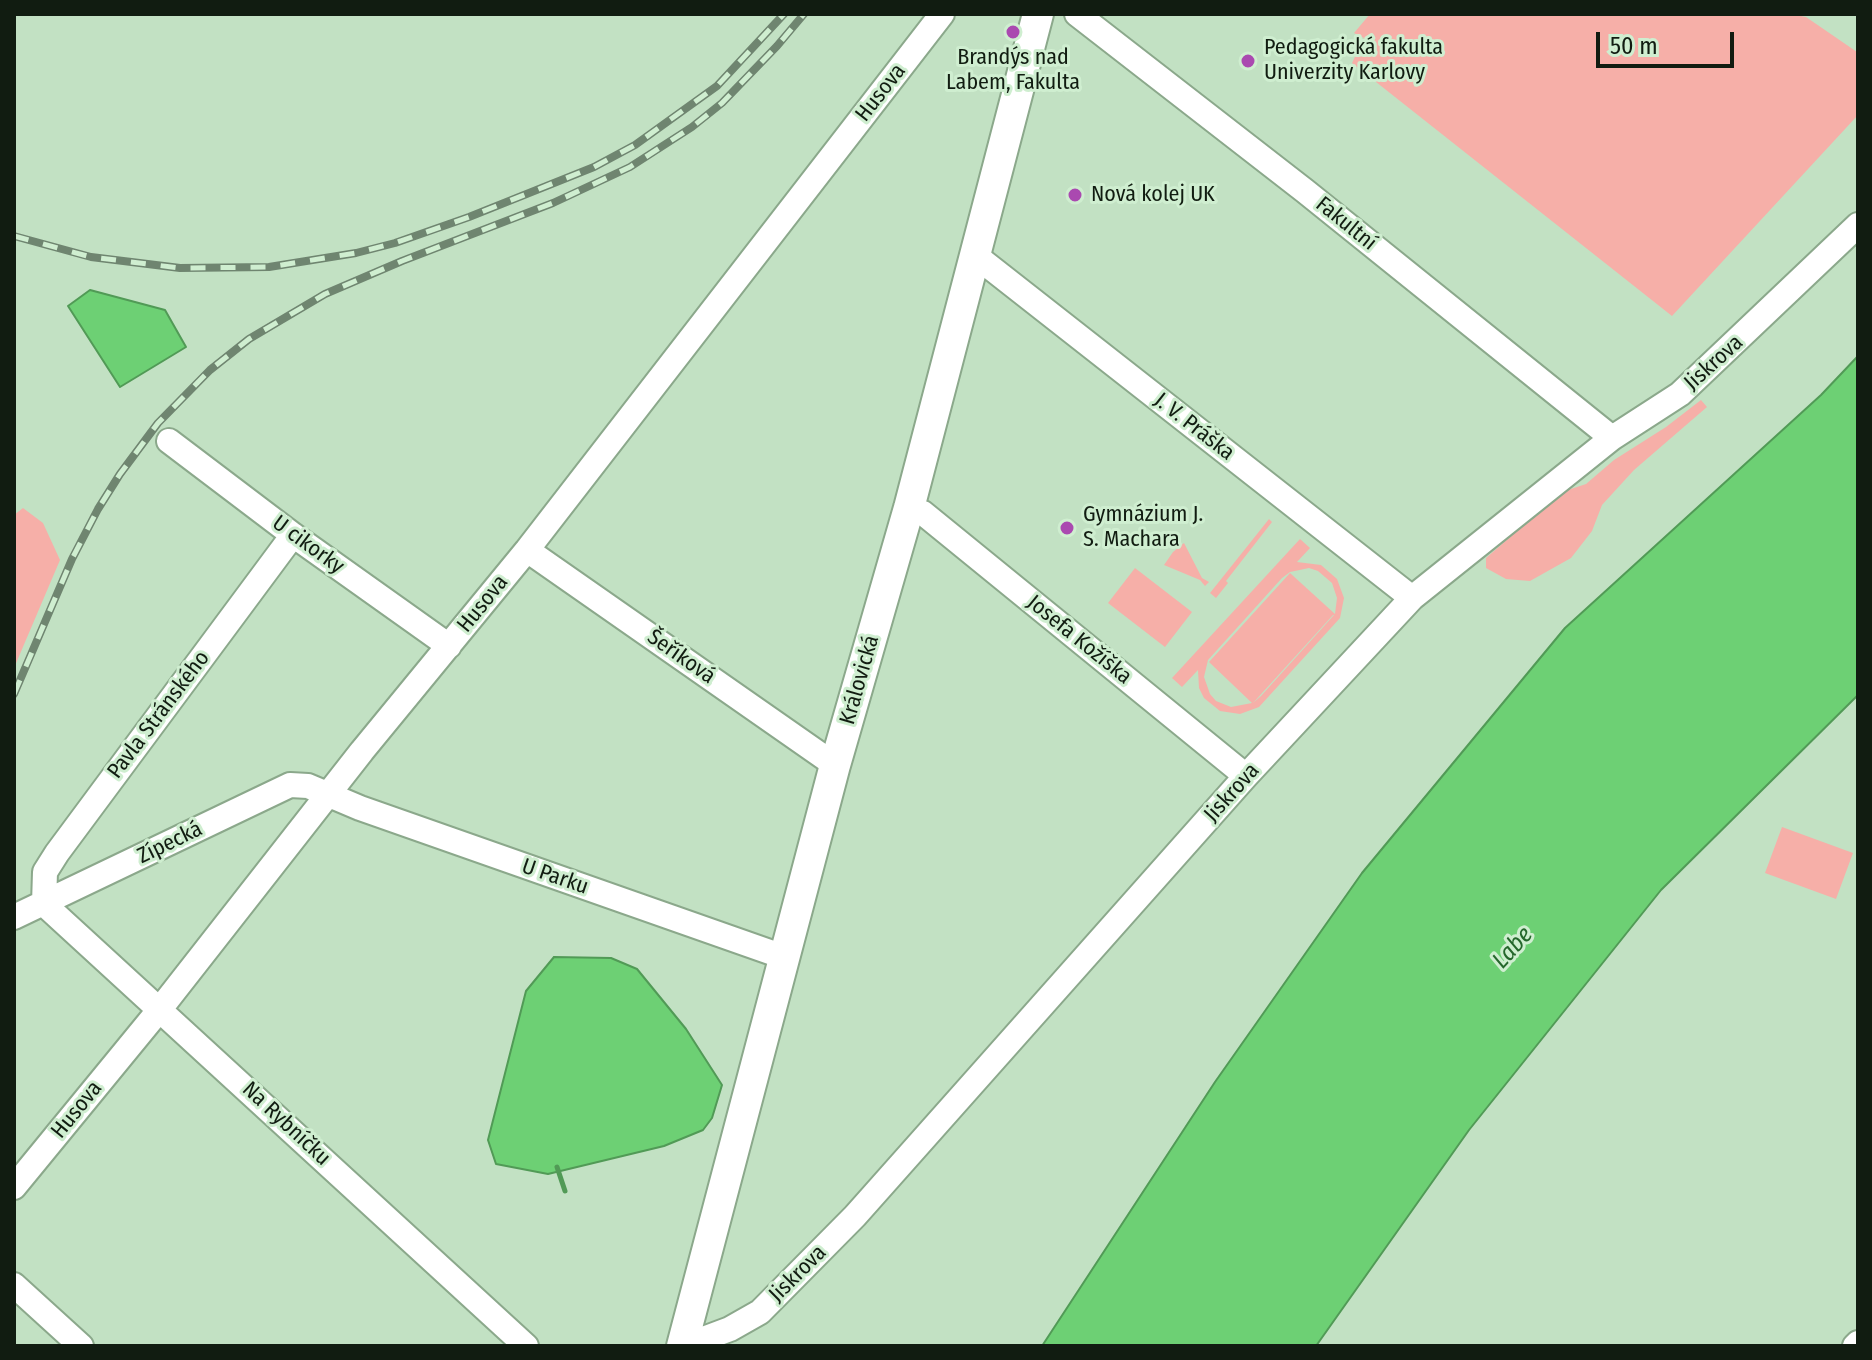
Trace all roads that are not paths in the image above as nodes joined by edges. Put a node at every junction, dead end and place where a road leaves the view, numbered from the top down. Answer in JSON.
{"nodes":[{"id":1,"x":942,"y":14,"type":"edge"},
{"id":2,"x":1038,"y":14,"type":"edge"},
{"id":3,"x":1077,"y":14,"type":"edge"},
{"id":4,"x":1858,"y":225,"type":"edge"},
{"id":5,"x":976,"y":256,"type":"junction"},
{"id":6,"x":1612,"y":438,"type":"junction"},
{"id":7,"x":169,"y":441,"type":"dead end"},
{"id":8,"x":909,"y":508,"type":"junction"},
{"id":9,"x":293,"y":535,"type":"junction"},
{"id":10,"x":527,"y":550,"type":"junction"},
{"id":11,"x":1412,"y":598,"type":"junction"},
{"id":12,"x":449,"y":646,"type":"junction"},
{"id":13,"x":835,"y":765,"type":"junction"},
{"id":14,"x":1246,"y":776,"type":"junction"},
{"id":15,"x":327,"y":795,"type":"junction"},
{"id":16,"x":44,"y":904,"type":"junction"},
{"id":17,"x":14,"y":917,"type":"edge"},
{"id":18,"x":784,"y":957,"type":"junction"},
{"id":19,"x":160,"y":1009,"type":"junction"},
{"id":20,"x":14,"y":1187,"type":"edge"},
{"id":21,"x":14,"y":1285,"type":"edge"},
{"id":22,"x":683,"y":1344,"type":"edge"},
{"id":23,"x":81,"y":1346,"type":"edge"},
{"id":24,"x":526,"y":1346,"type":"edge"}],
"edges":[{"from":1,"to":10,"type":"street","name":"Husova"},
{"from":2,"to":5,"type":"main road","name":"Královická"},
{"from":3,"to":6,"type":"street","name":"Fakultní"},
{"from":4,"to":6,"type":"street","name":"Jiskrova"},
{"from":5,"to":8,"type":"main road","name":"Královická"},
{"from":5,"to":11,"type":"street","name":"J. V. Práška"},
{"from":6,"to":11,"type":"street","name":"Jiskrova"},
{"from":7,"to":9,"type":"street","name":"U cikorky"},
{"from":8,"to":13,"type":"main road","name":"Královická"},
{"from":8,"to":14,"type":"street","name":"Josefa Kožíška"},
{"from":9,"to":12,"type":"street","name":"U cikorky"},
{"from":9,"to":16,"type":"street","name":"Pavla Stránského"},
{"from":10,"to":12,"type":"street","name":"Husova"},
{"from":10,"to":13,"type":"street","name":"Šeříková"},
{"from":11,"to":14,"type":"street","name":"Jiskrova"},
{"from":12,"to":15,"type":"street","name":"Husova"},
{"from":13,"to":18,"type":"main road","name":"Královická"},
{"from":14,"to":22,"type":"street","name":"Jiskrova"},
{"from":15,"to":16,"type":"street","name":"Zípecká"},
{"from":15,"to":18,"type":"street","name":"U Parku"},
{"from":15,"to":19,"type":"street","name":"Husova"},
{"from":16,"to":17,"type":"street","name":"Zípecká"},
{"from":16,"to":19,"type":"street","name":"Na Rybníčku"},
{"from":18,"to":22,"type":"main road","name":"Královická"},
{"from":19,"to":20,"type":"street","name":"Husova"},
{"from":19,"to":24,"type":"street","name":"Na Rybníčku"},
{"from":21,"to":23,"type":"street"}]}
